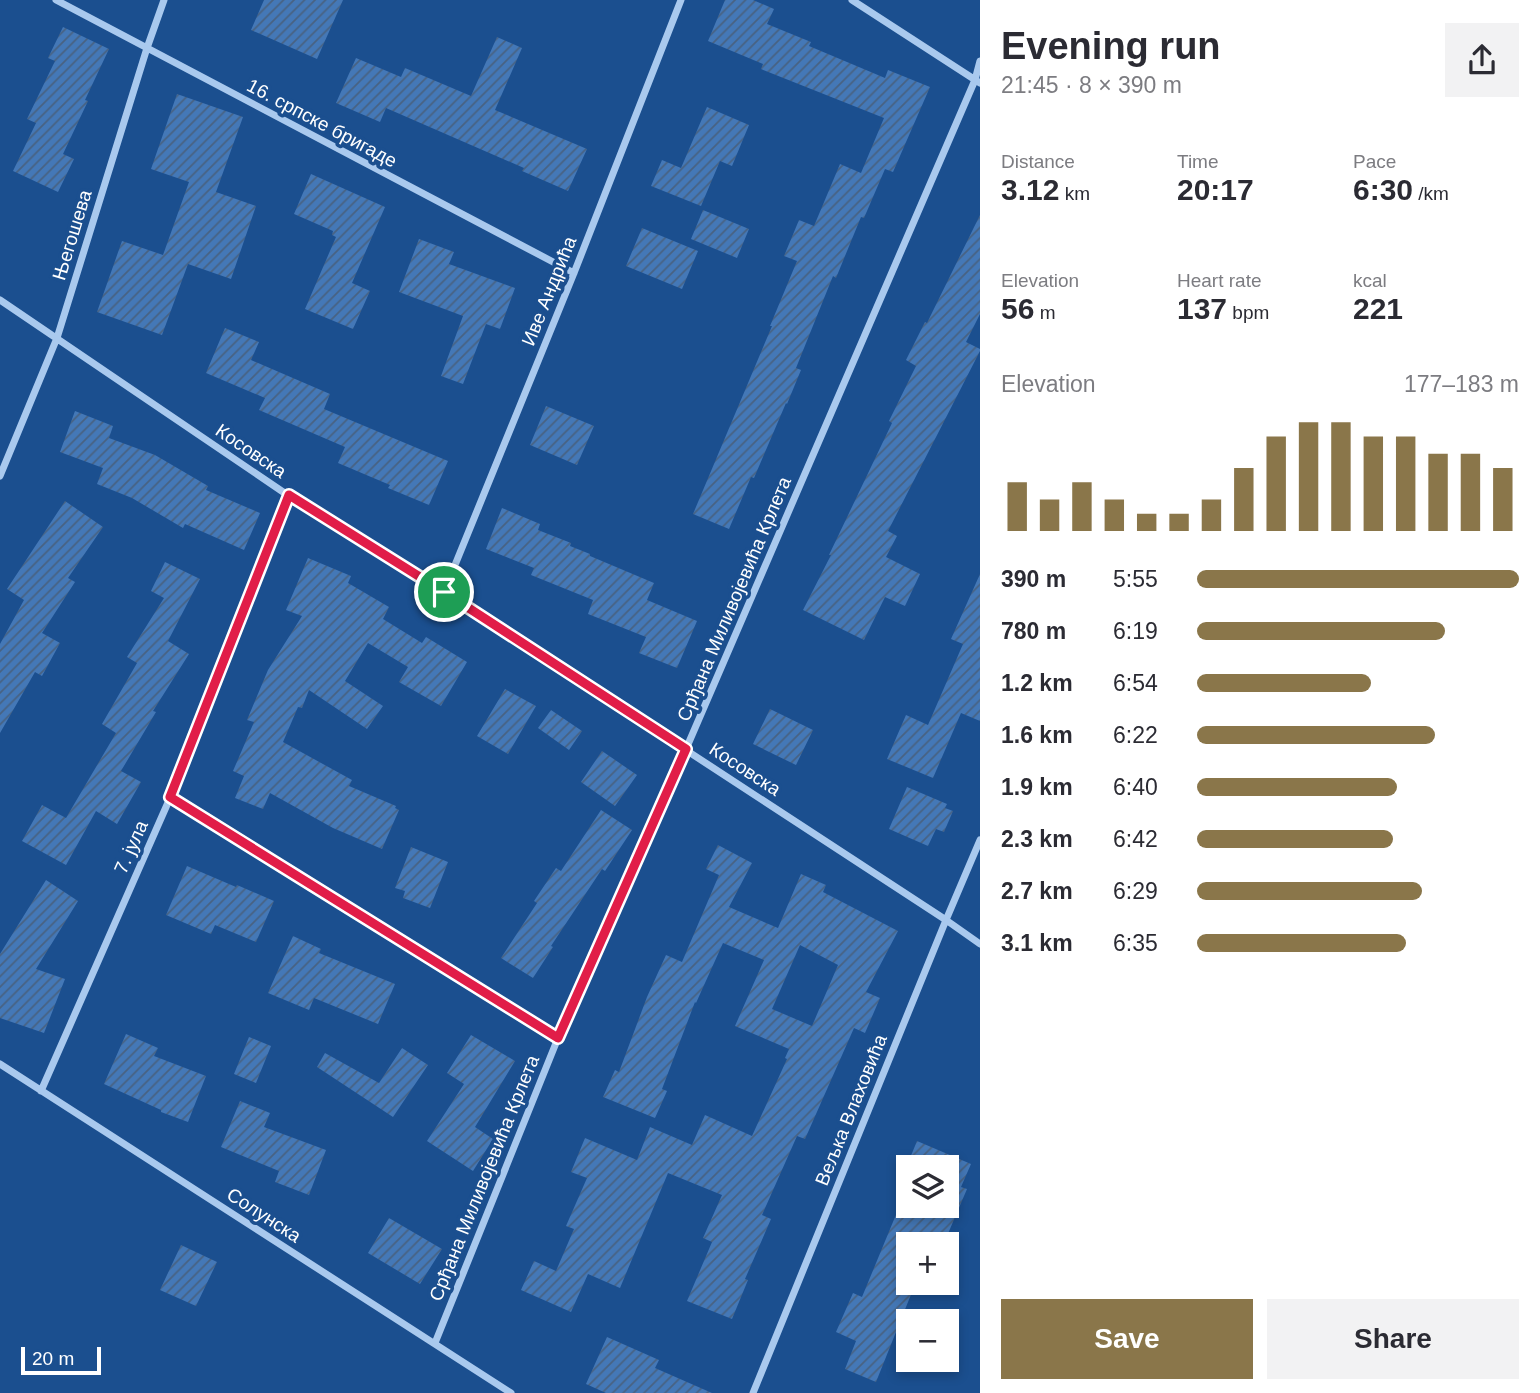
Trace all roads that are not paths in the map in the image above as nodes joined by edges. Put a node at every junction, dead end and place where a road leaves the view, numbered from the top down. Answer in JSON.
{"nodes":[{"id":1,"x":56,"y":0,"type":"edge"},
{"id":2,"x":164,"y":0,"type":"edge"},
{"id":3,"x":681,"y":0,"type":"edge"},
{"id":4,"x":852,"y":0,"type":"edge"},
{"id":5,"x":147,"y":48,"type":"junction"},
{"id":6,"x":980,"y":61,"type":"edge"},
{"id":7,"x":977,"y":81,"type":"edge"},
{"id":8,"x":574,"y":273,"type":"junction"},
{"id":9,"x":0,"y":300,"type":"edge"},
{"id":10,"x":57,"y":338,"type":"junction"},
{"id":11,"x":0,"y":476,"type":"edge"},
{"id":12,"x":289,"y":495,"type":"junction"},
{"id":13,"x":444,"y":592,"type":"junction"},
{"id":14,"x":686,"y":749,"type":"junction"},
{"id":15,"x":170,"y":797,"type":"junction"},
{"id":16,"x":980,"y":841,"type":"edge"},
{"id":17,"x":946,"y":920,"type":"junction"},
{"id":18,"x":980,"y":944,"type":"edge"},
{"id":19,"x":558,"y":1038,"type":"junction"},
{"id":20,"x":0,"y":1064,"type":"edge"},
{"id":21,"x":41,"y":1091,"type":"junction"},
{"id":22,"x":435,"y":1343,"type":"junction"},
{"id":23,"x":511,"y":1393,"type":"edge"},
{"id":24,"x":753,"y":1393,"type":"edge"}],
"edges":[{"from":1,"to":5,"type":"street","name":"16. српске бригаде"},
{"from":2,"to":5,"type":"street","name":"Његошева"},
{"from":3,"to":8,"type":"street","name":"Иве Андрића"},
{"from":4,"to":7,"type":"street"},
{"from":5,"to":8,"type":"street","name":"16. српске бригаде"},
{"from":5,"to":10,"type":"street","name":"Његошева"},
{"from":6,"to":7,"type":"street","name":"Срђана Миливојевића Крлета"},
{"from":7,"to":14,"type":"street","name":"Срђана Миливојевића Крлета"},
{"from":8,"to":13,"type":"street","name":"Иве Андрића"},
{"from":9,"to":10,"type":"street","name":"Косовска"},
{"from":10,"to":11,"type":"street","name":"Његошева"},
{"from":10,"to":12,"type":"street","name":"Косовска"},
{"from":12,"to":13,"type":"street","name":"Косовска"},
{"from":12,"to":15,"type":"street","name":"7. јула"},
{"from":13,"to":14,"type":"street","name":"Косовска"},
{"from":14,"to":17,"type":"street","name":"Косовска"},
{"from":14,"to":19,"type":"street","name":"Срђана Миливојевића Крлета"},
{"from":15,"to":19,"type":"street"},
{"from":15,"to":21,"type":"street","name":"7. јула"},
{"from":16,"to":17,"type":"street","name":"Вељка Влаховића"},
{"from":17,"to":18,"type":"street","name":"Косовска"},
{"from":17,"to":24,"type":"street","name":"Вељка Влаховића"},
{"from":19,"to":22,"type":"street","name":"Срђана Миливојевића Крлета"},
{"from":20,"to":21,"type":"street","name":"Солунска"},
{"from":21,"to":22,"type":"street","name":"Солунска"},
{"from":22,"to":23,"type":"street","name":"Солунска"}]}
